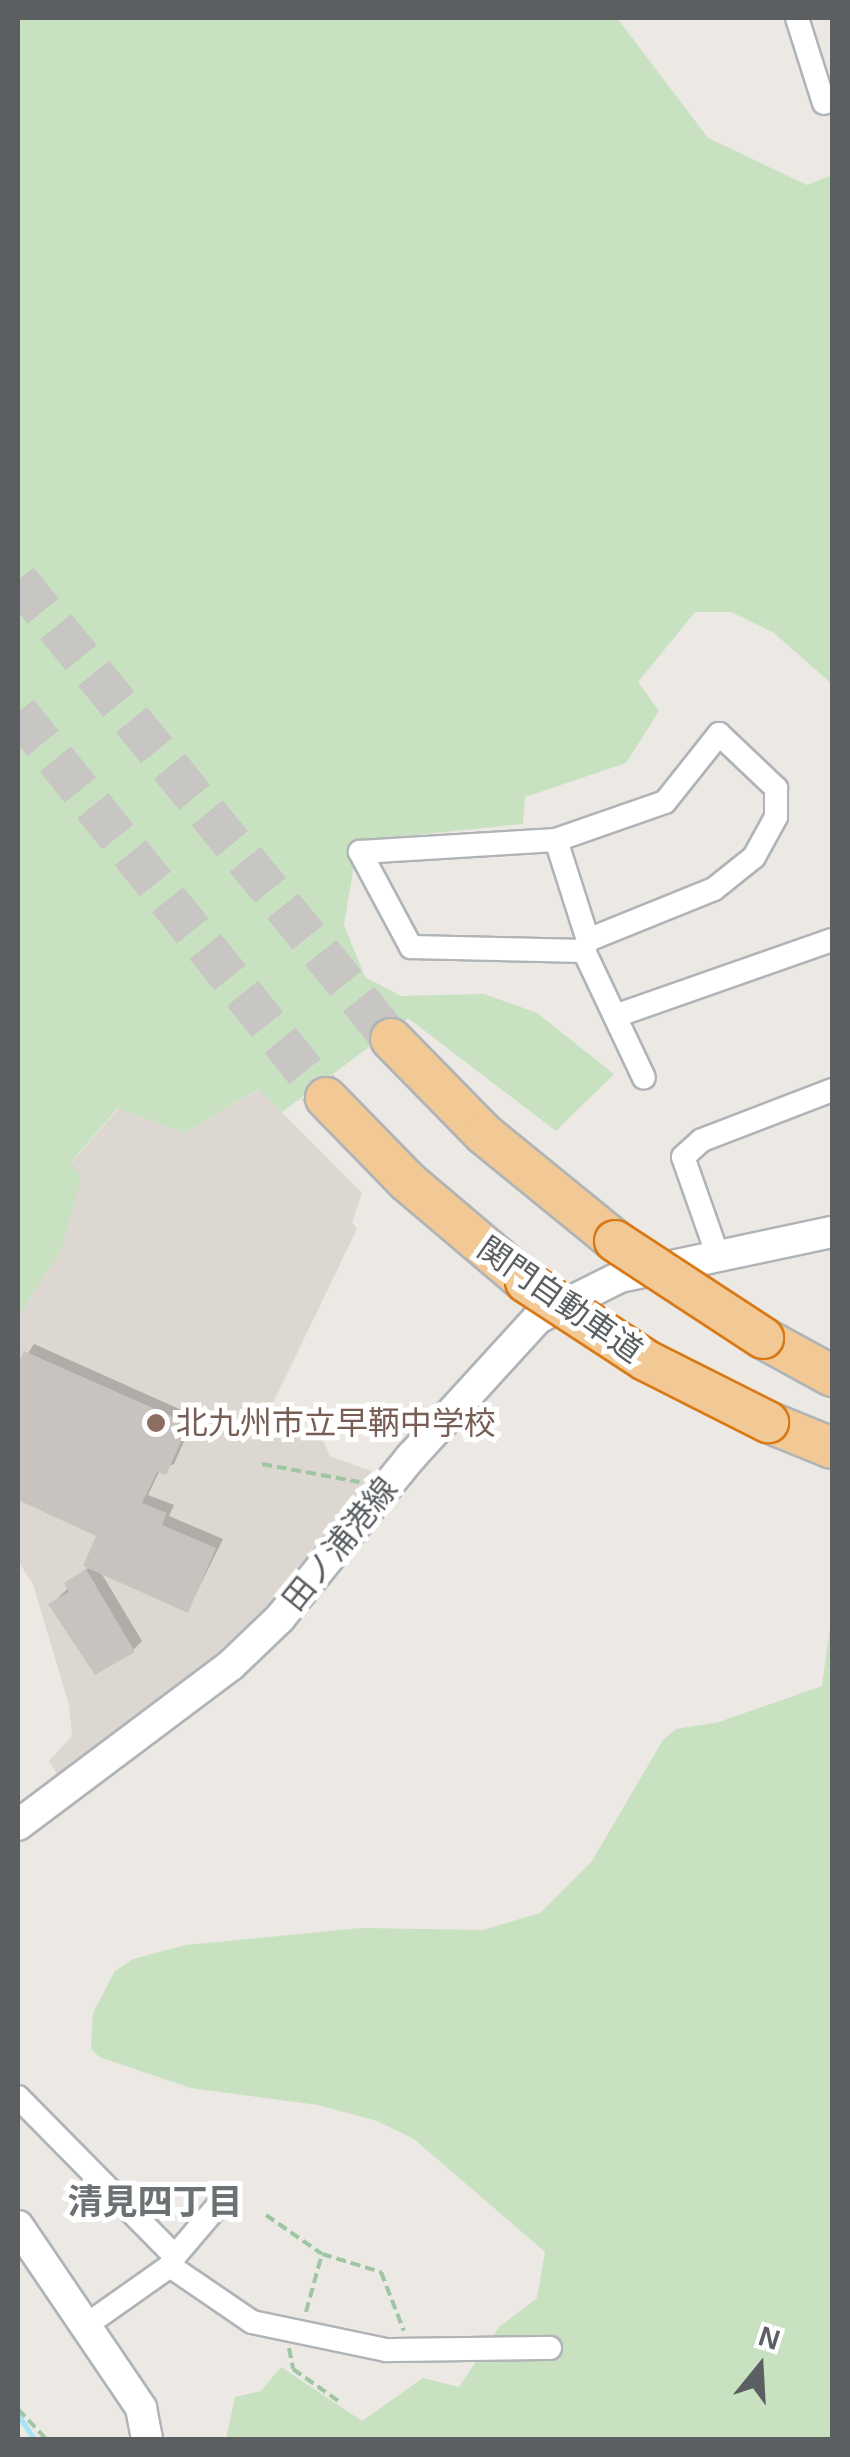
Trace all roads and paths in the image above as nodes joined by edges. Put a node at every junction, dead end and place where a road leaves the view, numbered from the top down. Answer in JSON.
{"nodes":[{"id":1,"x":797,"y":18,"type":"edge"},
{"id":2,"x":823,"y":63,"type":"edge"},
{"id":3,"x":824,"y":103,"type":"dead end"},
{"id":4,"x":556,"y":840,"type":"junction"},
{"id":5,"x":832,"y":940,"type":"edge"},
{"id":6,"x":586,"y":945,"type":"junction"},
{"id":7,"x":618,"y":1016,"type":"junction"},
{"id":8,"x":390,"y":1039,"type":"tunnel mouth"},
{"id":9,"x":644,"y":1078,"type":"dead end"},
{"id":10,"x":832,"y":1090,"type":"edge"},
{"id":11,"x":326,"y":1098,"type":"tunnel mouth"},
{"id":12,"x":832,"y":1232,"type":"edge"},
{"id":13,"x":719,"y":1259,"type":"junction"},
{"id":14,"x":832,"y":1376,"type":"edge"},
{"id":15,"x":832,"y":1448,"type":"edge"},
{"id":16,"x":262,"y":1464,"type":"dead end"},
{"id":17,"x":386,"y":1487,"type":"junction"},
{"id":18,"x":18,"y":1824,"type":"edge"},
{"id":19,"x":18,"y":2097,"type":"edge"},
{"id":20,"x":225,"y":2197,"type":"dead end"},
{"id":21,"x":266,"y":2215,"type":"dead end"},
{"id":22,"x":18,"y":2226,"type":"edge"},
{"id":23,"x":322,"y":2254,"type":"junction"},
{"id":24,"x":172,"y":2261,"type":"junction"},
{"id":25,"x":85,"y":2326,"type":"junction"},
{"id":26,"x":295,"y":2335,"type":"junction"},
{"id":27,"x":550,"y":2348,"type":"dead end"},
{"id":28,"x":408,"y":2352,"type":"junction"},
{"id":29,"x":340,"y":2402,"type":"dead end"},
{"id":30,"x":18,"y":2408,"type":"edge"},
{"id":31,"x":47,"y":2440,"type":"edge"},
{"id":32,"x":147,"y":2440,"type":"edge"}],
"edges":[{"from":1,"to":2,"type":"street"},
{"from":2,"to":3,"type":"street"},
{"from":4,"to":6,"type":"street"},
{"from":4,"to":6,"type":"street"},
{"from":4,"to":6,"type":"street"},
{"from":5,"to":7,"type":"street"},
{"from":6,"to":7,"type":"street"},
{"from":7,"to":9,"type":"street"},
{"from":8,"to":14,"type":"highway","bridge":true},
{"from":10,"to":13,"type":"street"},
{"from":11,"to":15,"type":"highway","name":"関門自動車道","bridge":true},
{"from":12,"to":13,"type":"main road","name":"田ノ浦港線"},
{"from":13,"to":17,"type":"main road","name":"田ノ浦港線"},
{"from":16,"to":17,"type":"path"},
{"from":17,"to":18,"type":"main road","name":"田ノ浦港線"},
{"from":19,"to":24,"type":"street"},
{"from":20,"to":24,"type":"street"},
{"from":21,"to":23,"type":"path"},
{"from":22,"to":25,"type":"main road"},
{"from":23,"to":26,"type":"path"},
{"from":23,"to":28,"type":"path"},
{"from":24,"to":25,"type":"street"},
{"from":24,"to":26,"type":"street"},
{"from":25,"to":32,"type":"main road"},
{"from":26,"to":28,"type":"street"},
{"from":26,"to":29,"type":"path"},
{"from":27,"to":28,"type":"street"},
{"from":30,"to":31,"type":"path"}]}
